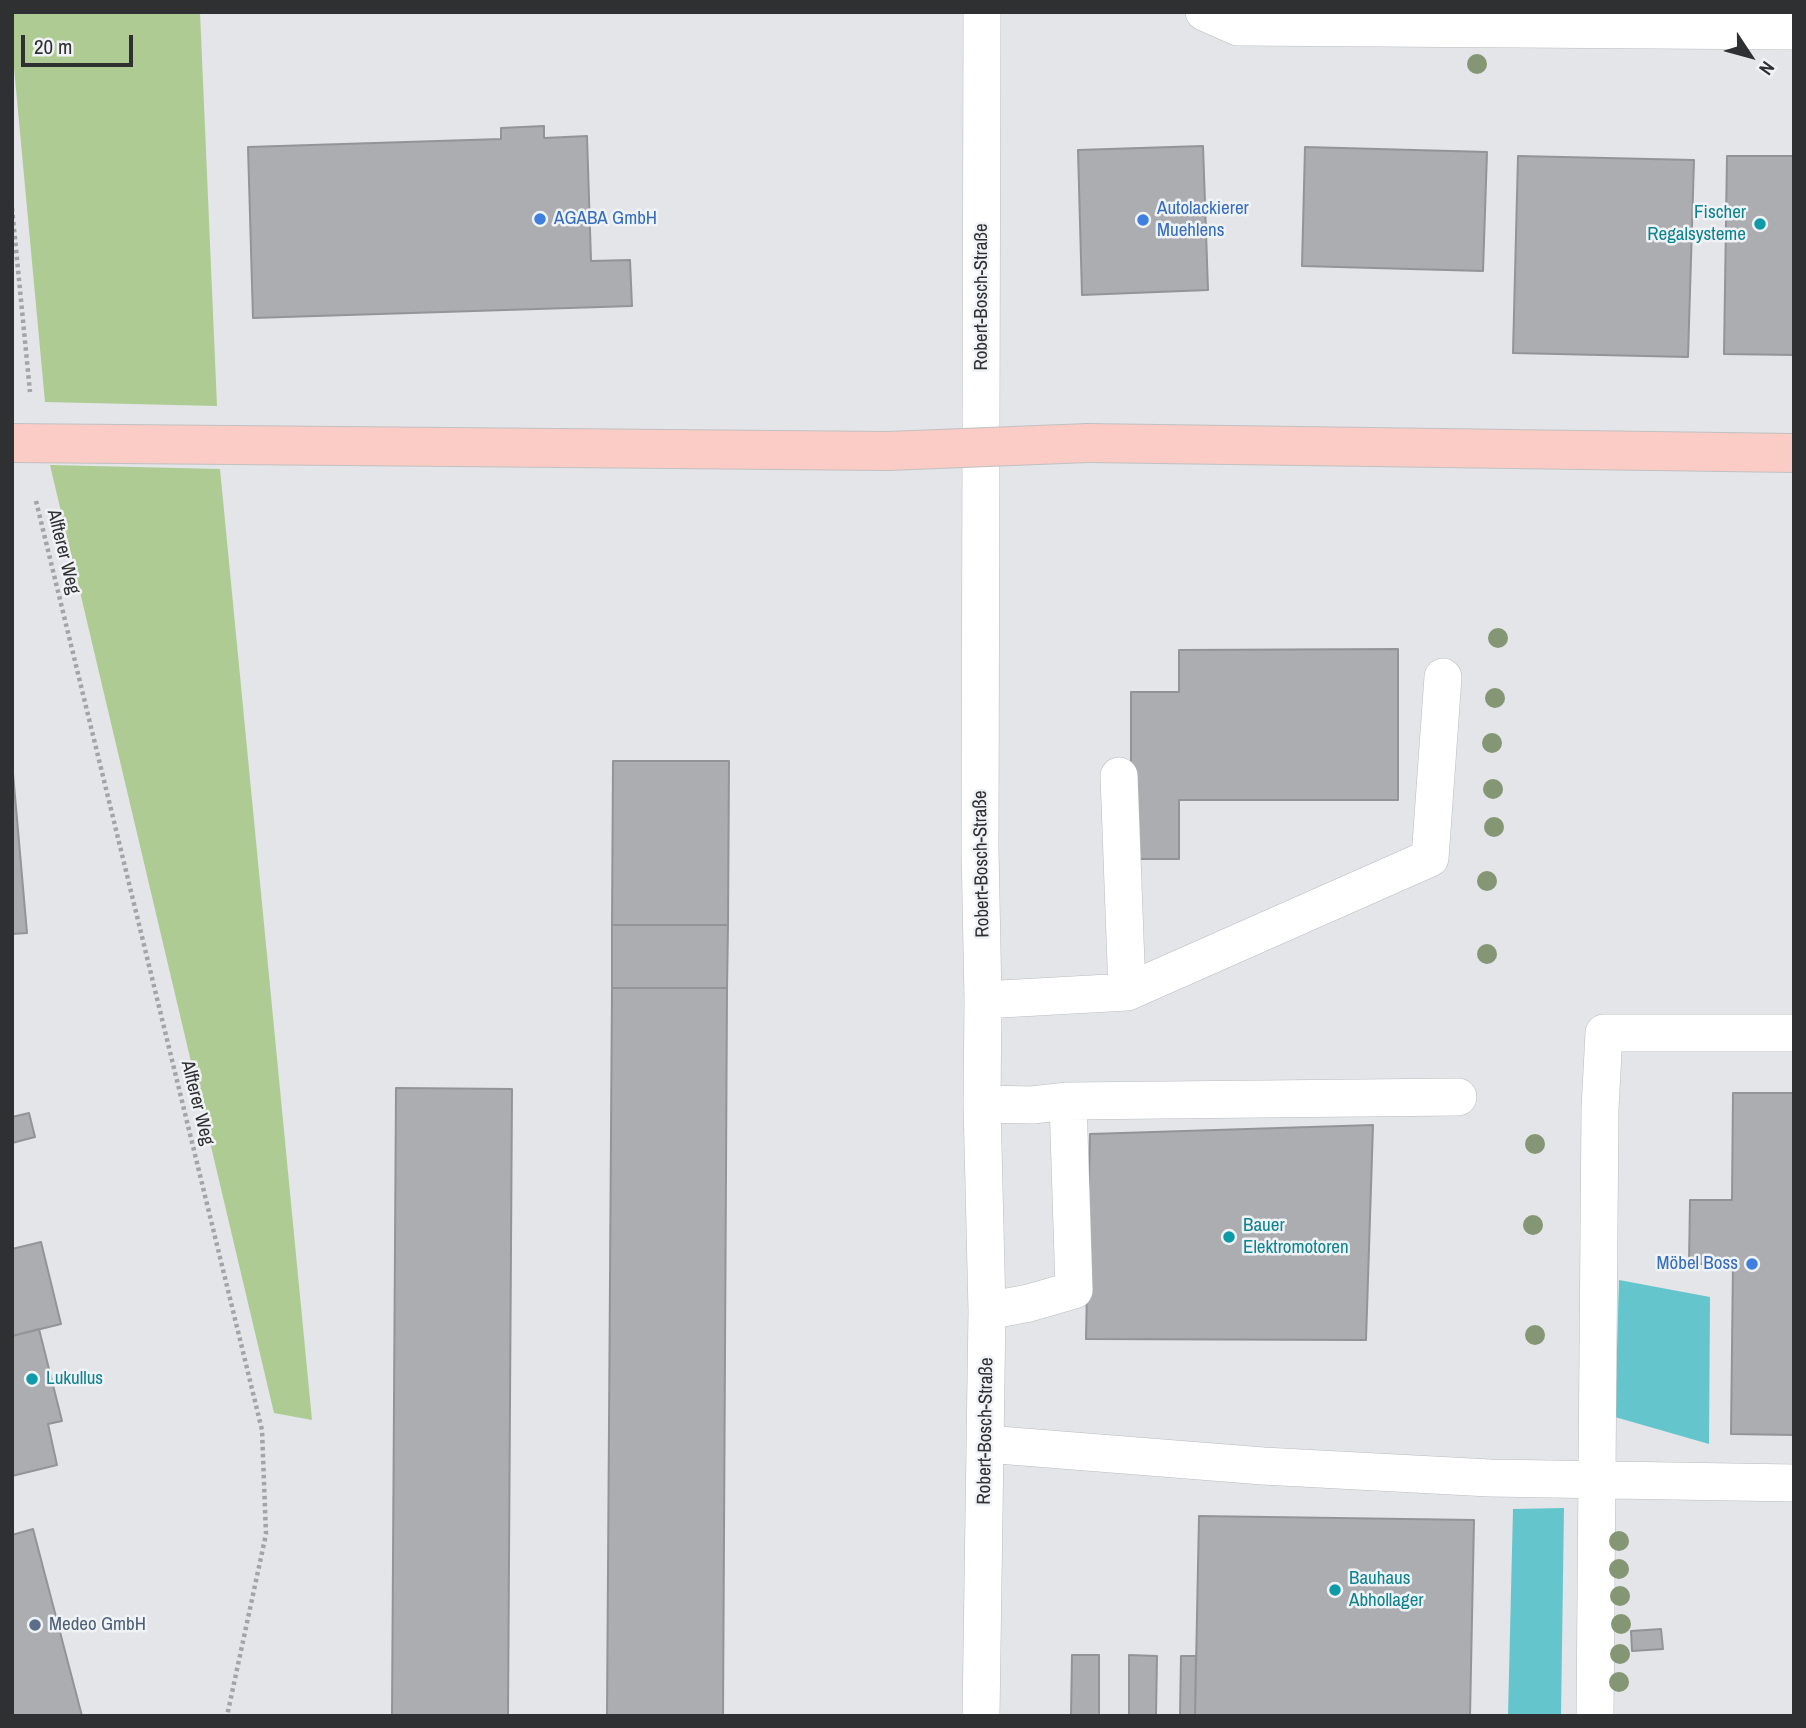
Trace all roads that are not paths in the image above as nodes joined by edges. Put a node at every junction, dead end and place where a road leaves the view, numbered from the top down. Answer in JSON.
{"nodes":[{"id":1,"x":982,"y":12,"type":"edge"},
{"id":2,"x":1204,"y":12,"type":"edge"},
{"id":3,"x":1794,"y":31,"type":"edge"},
{"id":4,"x":12,"y":443,"type":"edge"},
{"id":5,"x":1794,"y":453,"type":"edge"},
{"id":6,"x":1443,"y":677,"type":"dead end"},
{"id":7,"x":1119,"y":776,"type":"dead end"},
{"id":8,"x":1127,"y":992,"type":"junction"},
{"id":9,"x":984,"y":1000,"type":"junction"},
{"id":10,"x":1794,"y":1033,"type":"edge"},
{"id":11,"x":1458,"y":1097,"type":"dead end"},
{"id":12,"x":1068,"y":1101,"type":"junction"},
{"id":13,"x":982,"y":1104,"type":"junction"},
{"id":14,"x":987,"y":1311,"type":"junction"},
{"id":15,"x":986,"y":1444,"type":"junction"},
{"id":16,"x":1597,"y":1480,"type":"junction"},
{"id":17,"x":1794,"y":1483,"type":"edge"},
{"id":18,"x":981,"y":1716,"type":"edge"},
{"id":19,"x":1595,"y":1716,"type":"edge"}],
"edges":[{"from":1,"to":9,"type":"street","name":"Robert-Bosch-Straße"},
{"from":2,"to":3,"type":"street"},
{"from":4,"to":5,"type":"main road","bridge":true},
{"from":6,"to":8,"type":"street"},
{"from":7,"to":8,"type":"street"},
{"from":8,"to":9,"type":"street"},
{"from":9,"to":13,"type":"street","name":"Robert-Bosch-Straße"},
{"from":10,"to":16,"type":"street"},
{"from":11,"to":12,"type":"street"},
{"from":12,"to":13,"type":"street"},
{"from":12,"to":14,"type":"street"},
{"from":13,"to":14,"type":"street","name":"Robert-Bosch-Straße"},
{"from":14,"to":15,"type":"street","name":"Robert-Bosch-Straße"},
{"from":15,"to":16,"type":"street"},
{"from":15,"to":18,"type":"street","name":"Robert-Bosch-Straße"},
{"from":16,"to":17,"type":"street"},
{"from":16,"to":19,"type":"street"}]}
